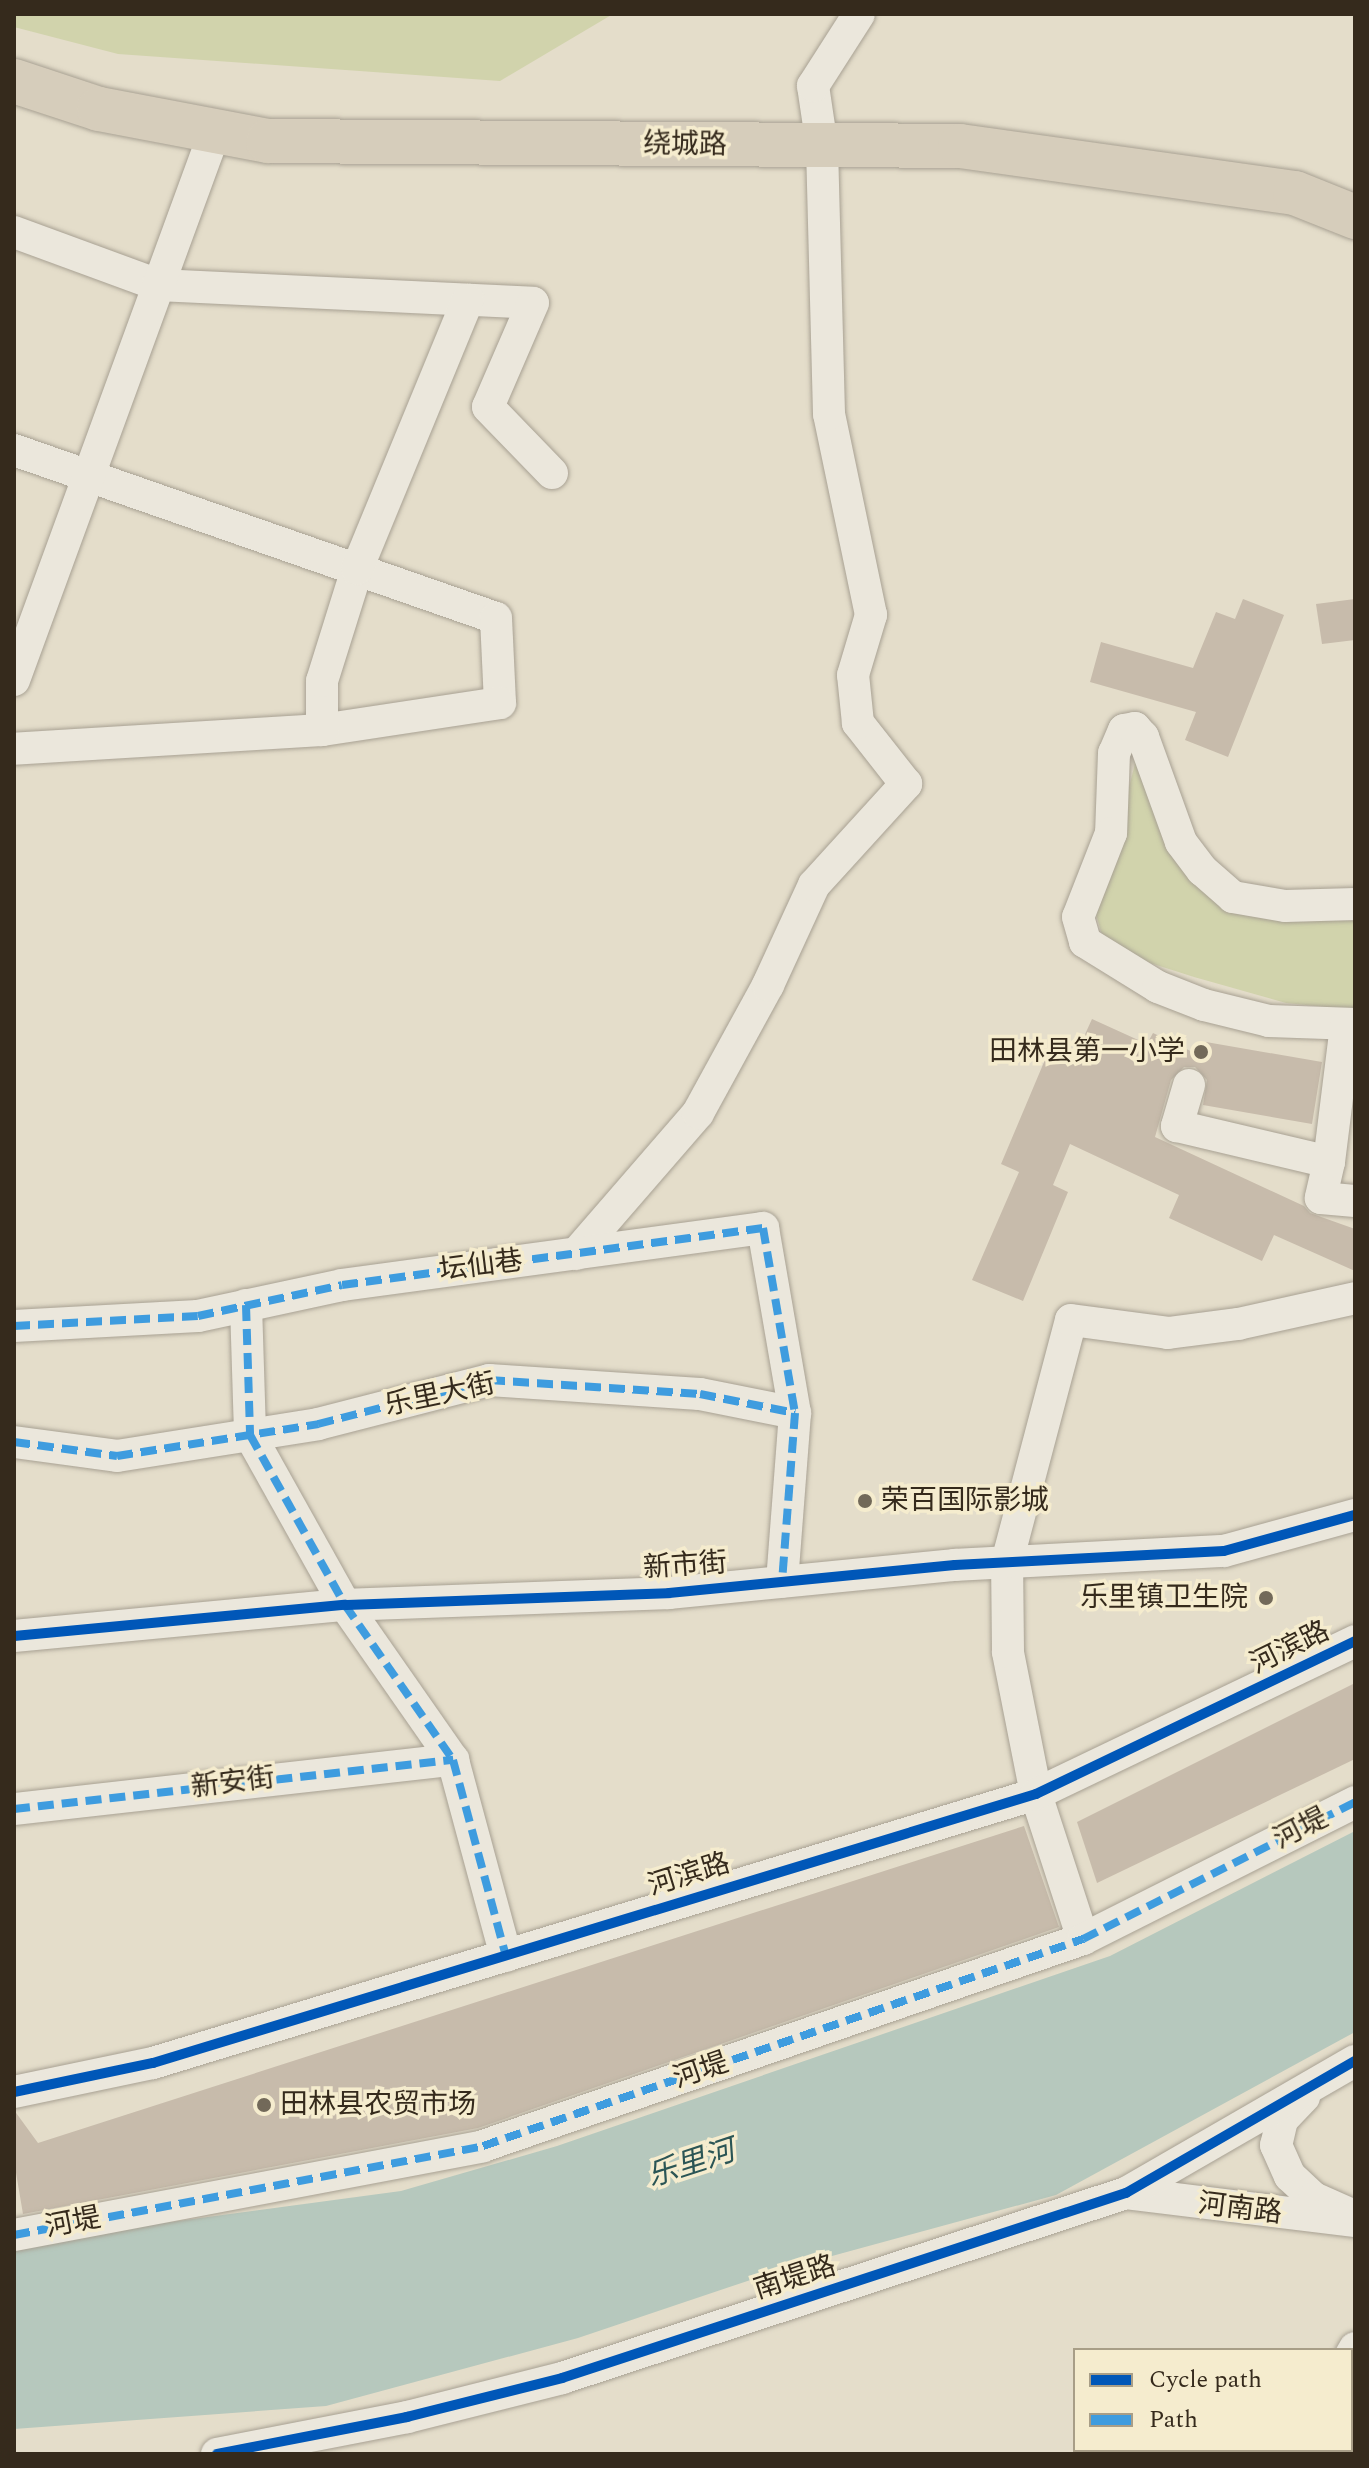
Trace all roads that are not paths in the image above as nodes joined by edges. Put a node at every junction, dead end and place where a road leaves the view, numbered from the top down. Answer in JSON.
{"nodes":[{"id":1,"x":859,"y":14,"type":"edge"},
{"id":2,"x":14,"y":81,"type":"edge"},
{"id":3,"x":215,"y":131,"type":"junction"},
{"id":4,"x":822,"y":146,"type":"junction"},
{"id":5,"x":1355,"y":217,"type":"edge"},
{"id":6,"x":14,"y":232,"type":"edge"},
{"id":7,"x":158,"y":285,"type":"junction"},
{"id":8,"x":468,"y":300,"type":"junction"},
{"id":9,"x":14,"y":450,"type":"edge"},
{"id":10,"x":552,"y":473,"type":"dead end"},
{"id":11,"x":88,"y":476,"type":"junction"},
{"id":12,"x":357,"y":569,"type":"junction"},
{"id":13,"x":14,"y":680,"type":"edge"},
{"id":14,"x":322,"y":730,"type":"junction"},
{"id":15,"x":14,"y":749,"type":"edge"},
{"id":16,"x":1355,"y":904,"type":"edge"},
{"id":17,"x":1350,"y":1024,"type":"edge"},
{"id":18,"x":1348,"y":1065,"type":"edge"},
{"id":19,"x":1189,"y":1085,"type":"dead end"},
{"id":20,"x":1329,"y":1162,"type":"junction"},
{"id":21,"x":1355,"y":1201,"type":"edge"},
{"id":22,"x":576,"y":1254,"type":"junction"},
{"id":23,"x":1355,"y":1298,"type":"edge"},
{"id":24,"x":246,"y":1305,"type":"junction"},
{"id":25,"x":14,"y":1326,"type":"edge"},
{"id":26,"x":795,"y":1413,"type":"junction"},
{"id":27,"x":250,"y":1435,"type":"junction"},
{"id":28,"x":14,"y":1442,"type":"edge"},
{"id":29,"x":1355,"y":1515,"type":"edge"},
{"id":30,"x":1007,"y":1562,"type":"junction"},
{"id":31,"x":782,"y":1582,"type":"junction"},
{"id":32,"x":345,"y":1605,"type":"junction"},
{"id":33,"x":14,"y":1636,"type":"edge"},
{"id":34,"x":1355,"y":1641,"type":"edge"},
{"id":35,"x":453,"y":1760,"type":"junction"},
{"id":36,"x":1036,"y":1794,"type":"junction"},
{"id":37,"x":1355,"y":1802,"type":"edge"},
{"id":38,"x":14,"y":1809,"type":"edge"},
{"id":39,"x":1083,"y":1939,"type":"junction"},
{"id":40,"x":506,"y":1956,"type":"junction"},
{"id":41,"x":1355,"y":2061,"type":"edge"},
{"id":42,"x":1320,"y":2081,"type":"junction"},
{"id":43,"x":14,"y":2092,"type":"edge"},
{"id":44,"x":1126,"y":2193,"type":"junction"},
{"id":45,"x":1355,"y":2218,"type":"edge"},
{"id":46,"x":14,"y":2235,"type":"edge"},
{"id":47,"x":217,"y":2454,"type":"edge"}],
"edges":[{"from":1,"to":4,"type":"street"},
{"from":2,"to":3,"type":"highway","name":"绕城路"},
{"from":3,"to":4,"type":"highway","name":"绕城路"},
{"from":3,"to":7,"type":"street"},
{"from":4,"to":5,"type":"highway","name":"绕城路"},
{"from":4,"to":22,"type":"street"},
{"from":6,"to":7,"type":"street"},
{"from":7,"to":8,"type":"street"},
{"from":7,"to":11,"type":"street"},
{"from":8,"to":10,"type":"street"},
{"from":8,"to":12,"type":"street"},
{"from":9,"to":11,"type":"street"},
{"from":11,"to":12,"type":"street"},
{"from":11,"to":13,"type":"street"},
{"from":12,"to":14,"type":"street"},
{"from":12,"to":14,"type":"street"},
{"from":14,"to":15,"type":"street"},
{"from":16,"to":17,"type":"street"},
{"from":17,"to":18,"type":"street"},
{"from":18,"to":20,"type":"street"},
{"from":19,"to":20,"type":"street"},
{"from":20,"to":21,"type":"street"},
{"from":22,"to":24,"type":"street","name":"坛仙巷"},
{"from":22,"to":26,"type":"street","name":"坛仙巷"},
{"from":23,"to":30,"type":"street"},
{"from":24,"to":25,"type":"street","name":"坛仙巷"},
{"from":24,"to":27,"type":"street"},
{"from":26,"to":27,"type":"street","name":"乐里大街"},
{"from":26,"to":31,"type":"street"},
{"from":27,"to":28,"type":"street","name":"乐里大街"},
{"from":27,"to":32,"type":"street"},
{"from":29,"to":30,"type":"street","name":"新市街"},
{"from":30,"to":31,"type":"street","name":"新市街"},
{"from":30,"to":36,"type":"street"},
{"from":31,"to":32,"type":"street","name":"新市街"},
{"from":32,"to":33,"type":"street","name":"新市街"},
{"from":32,"to":35,"type":"street"},
{"from":34,"to":36,"type":"street","name":"河滨路"},
{"from":35,"to":38,"type":"street","name":"新安街"},
{"from":35,"to":40,"type":"street"},
{"from":36,"to":39,"type":"street"},
{"from":36,"to":40,"type":"street","name":"河滨路"},
{"from":37,"to":39,"type":"street","name":"河堤"},
{"from":39,"to":46,"type":"street","name":"河堤"},
{"from":40,"to":43,"type":"street","name":"河滨路"},
{"from":41,"to":42,"type":"street","name":"南堤路"},
{"from":42,"to":44,"type":"street","name":"南堤路"},
{"from":42,"to":45,"type":"street"},
{"from":44,"to":45,"type":"street","name":"河南路"},
{"from":44,"to":47,"type":"street","name":"南堤路"}]}
